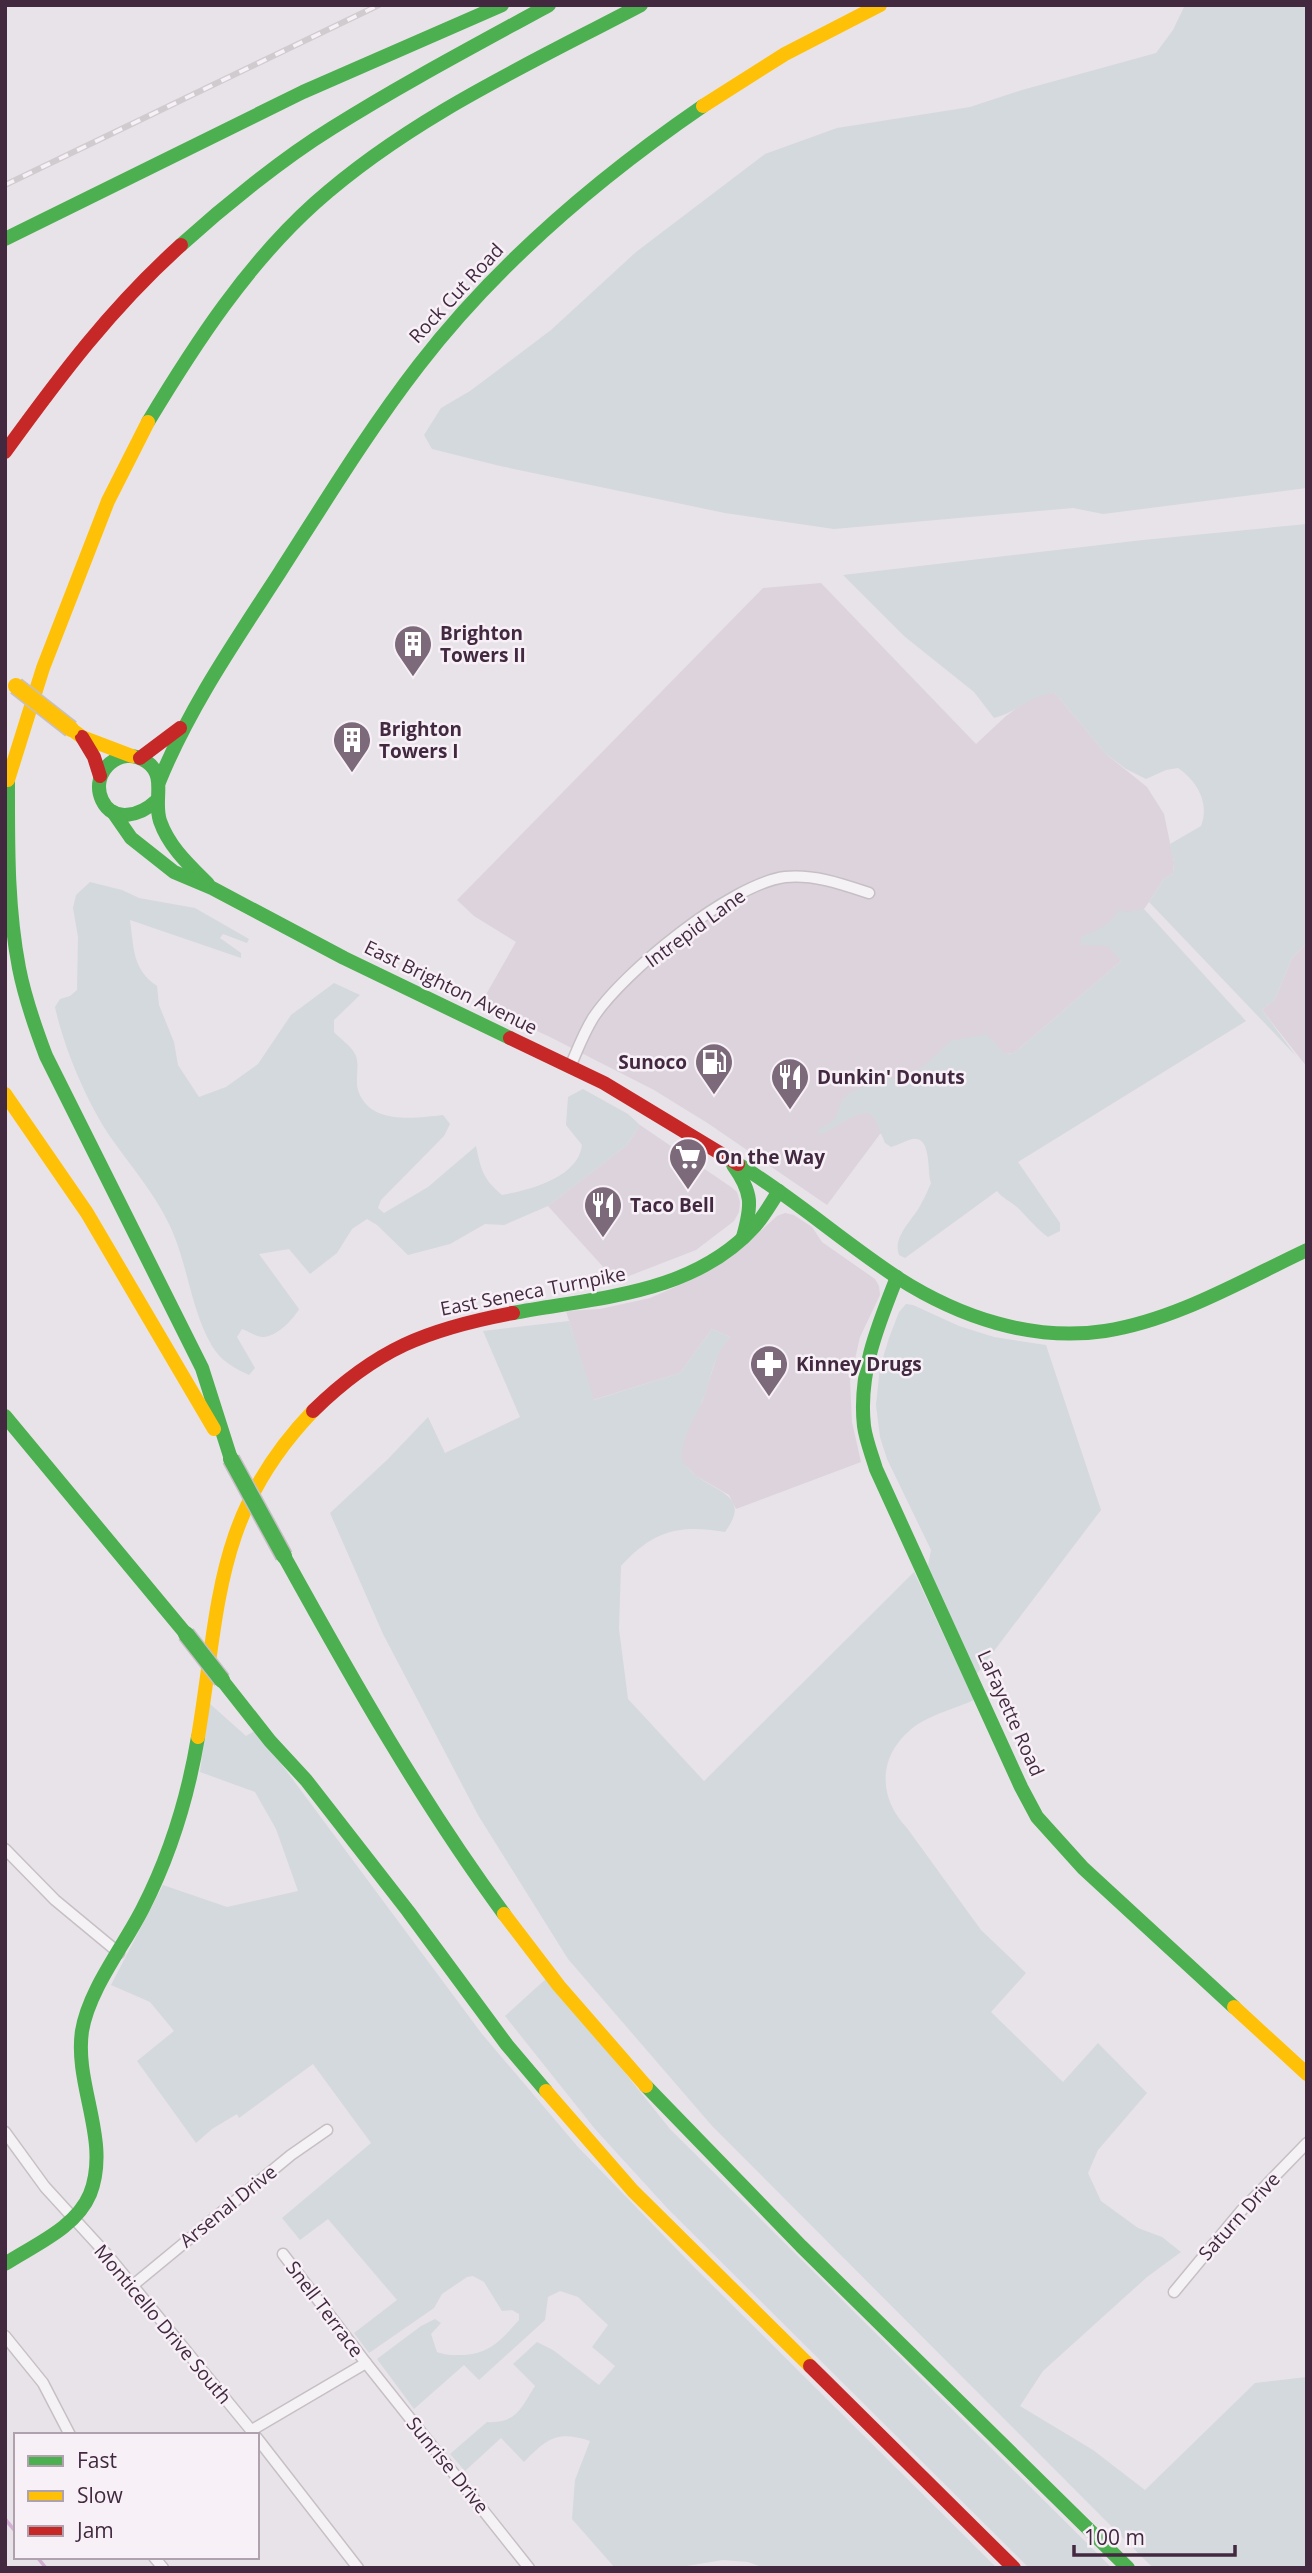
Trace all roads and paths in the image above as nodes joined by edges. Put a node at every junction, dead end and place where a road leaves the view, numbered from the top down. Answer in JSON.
{"nodes":[{"id":1,"x":502,"y":5,"type":"edge"},
{"id":2,"x":550,"y":5,"type":"edge"},
{"id":3,"x":642,"y":5,"type":"edge"},
{"id":4,"x":880,"y":5,"type":"edge"},
{"id":5,"x":5,"y":239,"type":"edge"},
{"id":6,"x":5,"y":452,"type":"edge"},
{"id":7,"x":10,"y":682,"type":"edge"},
{"id":8,"x":182,"y":727,"type":"junction"},
{"id":9,"x":76,"y":733,"type":"junction"},
{"id":10,"x":136,"y":757,"type":"junction"},
{"id":11,"x":100,"y":776,"type":"junction"},
{"id":12,"x":159,"y":782,"type":"junction"},
{"id":13,"x":156,"y":801,"type":"junction"},
{"id":14,"x":113,"y":812,"type":"junction"},
{"id":15,"x":212,"y":888,"type":"junction"},
{"id":16,"x":869,"y":893,"type":"dead end"},
{"id":17,"x":570,"y":1067,"type":"junction"},
{"id":18,"x":5,"y":1094,"type":"edge"},
{"id":19,"x":727,"y":1157,"type":"junction"},
{"id":20,"x":779,"y":1191,"type":"junction"},
{"id":21,"x":743,"y":1237,"type":"junction"},
{"id":22,"x":1307,"y":1250,"type":"edge"},
{"id":23,"x":897,"y":1277,"type":"junction"},
{"id":24,"x":5,"y":1416,"type":"edge"},
{"id":25,"x":231,"y":1459,"type":"junction"},
{"id":26,"x":5,"y":1849,"type":"edge"},
{"id":27,"x":119,"y":1953,"type":"junction"},
{"id":28,"x":1307,"y":2074,"type":"edge"},
{"id":29,"x":327,"y":2130,"type":"dead end"},
{"id":30,"x":5,"y":2132,"type":"edge"},
{"id":31,"x":1307,"y":2143,"type":"edge"},
{"id":32,"x":73,"y":2218,"type":"junction"},
{"id":33,"x":284,"y":2254,"type":"dead end"},
{"id":34,"x":5,"y":2264,"type":"edge"},
{"id":35,"x":132,"y":2286,"type":"junction"},
{"id":36,"x":1174,"y":2292,"type":"dead end"},
{"id":37,"x":5,"y":2336,"type":"edge"},
{"id":38,"x":366,"y":2363,"type":"junction"},
{"id":39,"x":69,"y":2433,"type":"edge"},
{"id":40,"x":254,"y":2433,"type":"edge"},
{"id":41,"x":257,"y":2433,"type":"edge"},
{"id":42,"x":259,"y":2439,"type":"edge"},
{"id":43,"x":358,"y":2568,"type":"edge"},
{"id":44,"x":529,"y":2568,"type":"edge"},
{"id":45,"x":1014,"y":2568,"type":"edge"},
{"id":46,"x":1128,"y":2568,"type":"edge"}],
"edges":[{"from":1,"to":5,"type":"main road"},
{"from":2,"to":6,"type":"main road"},
{"from":3,"to":25,"type":"main road"},
{"from":4,"to":8,"type":"main road","name":"Rock Cut Road"},
{"from":7,"to":9,"type":"main road","bridge":true},
{"from":8,"to":10,"type":"main road","name":"Rock Cut Road"},
{"from":8,"to":12,"type":"main road","name":"Rock Cut Road"},
{"from":9,"to":10,"type":"main road"},
{"from":9,"to":11,"type":"main road"},
{"from":10,"to":11,"type":"main road"},
{"from":10,"to":12,"type":"main road"},
{"from":11,"to":14,"type":"main road"},
{"from":12,"to":13,"type":"main road"},
{"from":13,"to":14,"type":"main road"},
{"from":13,"to":15,"type":"main road"},
{"from":14,"to":15,"type":"main road","name":"East Brighton Avenue"},
{"from":15,"to":17,"type":"main road","name":"East Brighton Avenue"},
{"from":16,"to":17,"type":"street","name":"Intrepid Lane"},
{"from":17,"to":19,"type":"main road","name":"East Brighton Avenue"},
{"from":18,"to":25,"type":"main road"},
{"from":19,"to":20,"type":"main road","name":"East Brighton Avenue"},
{"from":19,"to":21,"type":"main road"},
{"from":20,"to":21,"type":"main road","name":"East Seneca Turnpike"},
{"from":20,"to":23,"type":"main road"},
{"from":21,"to":27,"type":"main road","name":"East Seneca Turnpike"},
{"from":22,"to":23,"type":"main road"},
{"from":23,"to":28,"type":"main road","name":"LaFayette Road"},
{"from":24,"to":45,"type":"main road","bridge":true},
{"from":25,"to":46,"type":"main road","bridge":true},
{"from":26,"to":27,"type":"street"},
{"from":27,"to":32,"type":"main road","name":"East Seneca Turnpike"},
{"from":29,"to":35,"type":"street","name":"Arsenal Drive"},
{"from":30,"to":32,"type":"street","name":"Monticello Drive South"},
{"from":31,"to":36,"type":"street","name":"Saturn Drive"},
{"from":32,"to":34,"type":"main road","name":"East Seneca Turnpike"},
{"from":32,"to":35,"type":"street","name":"Monticello Drive South"},
{"from":33,"to":38,"type":"street","name":"Snell Terrace"},
{"from":35,"to":40,"type":"street","name":"Monticello Drive South"},
{"from":37,"to":39,"type":"street"},
{"from":38,"to":41,"type":"street"},
{"from":38,"to":44,"type":"street","name":"Sunrise Drive"},
{"from":42,"to":43,"type":"street","name":"Monticello Drive South"}]}
